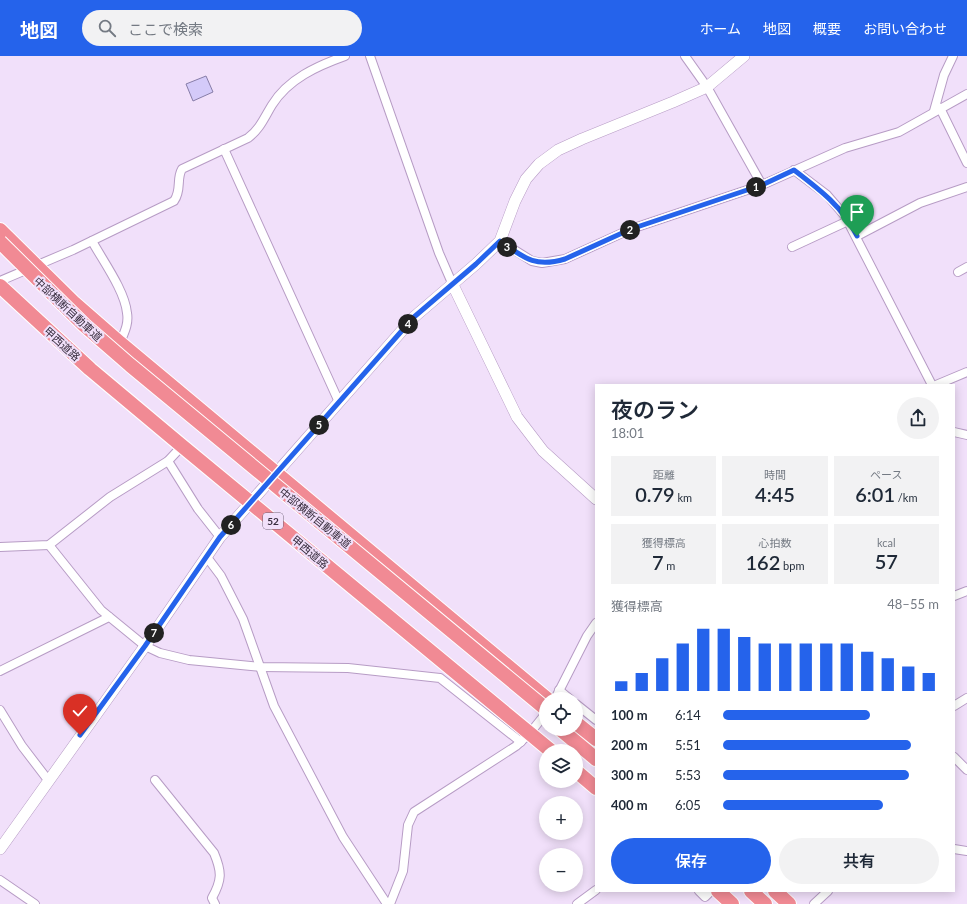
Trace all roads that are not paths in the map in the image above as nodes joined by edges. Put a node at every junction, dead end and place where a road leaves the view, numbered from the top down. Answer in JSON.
{"nodes":[{"id":1,"x":345,"y":56,"type":"edge"},
{"id":2,"x":370,"y":56,"type":"edge"},
{"id":3,"x":685,"y":56,"type":"edge"},
{"id":4,"x":744,"y":56,"type":"edge"},
{"id":5,"x":953,"y":56,"type":"edge"},
{"id":6,"x":706,"y":86,"type":"junction"},
{"id":7,"x":967,"y":94,"type":"edge"},
{"id":8,"x":937,"y":110,"type":"junction"},
{"id":9,"x":224,"y":149,"type":"junction"},
{"id":10,"x":967,"y":163,"type":"edge"},
{"id":11,"x":794,"y":170,"type":"junction"},
{"id":12,"x":762,"y":185,"type":"junction"},
{"id":13,"x":967,"y":187,"type":"edge"},
{"id":14,"x":848,"y":221,"type":"junction"},
{"id":15,"x":0,"y":230,"type":"edge"},
{"id":16,"x":857,"y":236,"type":"junction"},
{"id":17,"x":92,"y":241,"type":"junction"},
{"id":18,"x":500,"y":241,"type":"junction"},
{"id":19,"x":0,"y":242,"type":"edge"},
{"id":20,"x":792,"y":247,"type":"dead end"},
{"id":21,"x":0,"y":252,"type":"edge"},
{"id":22,"x":35,"y":266,"type":"junction"},
{"id":23,"x":967,"y":267,"type":"edge"},
{"id":24,"x":958,"y":272,"type":"dead end"},
{"id":25,"x":0,"y":281,"type":"edge"},
{"id":26,"x":452,"y":283,"type":"junction"},
{"id":27,"x":0,"y":286,"type":"edge"},
{"id":28,"x":120,"y":343,"type":"junction"},
{"id":29,"x":967,"y":372,"type":"edge"},
{"id":30,"x":931,"y":384,"type":"edge"},
{"id":31,"x":938,"y":384,"type":"edge"},
{"id":32,"x":339,"y":402,"type":"junction"},
{"id":33,"x":955,"y":432,"type":"edge"},
{"id":34,"x":967,"y":435,"type":"edge"},
{"id":35,"x":182,"y":446,"type":"junction"},
{"id":36,"x":168,"y":461,"type":"junction"},
{"id":37,"x":276,"y":474,"type":"junction"},
{"id":38,"x":595,"y":498,"type":"edge"},
{"id":39,"x":250,"y":502,"type":"junction"},
{"id":40,"x":220,"y":537,"type":"junction"},
{"id":41,"x":49,"y":544,"type":"junction"},
{"id":42,"x":0,"y":547,"type":"edge"},
{"id":43,"x":206,"y":556,"type":"junction"},
{"id":44,"x":967,"y":591,"type":"edge"},
{"id":45,"x":955,"y":596,"type":"edge"},
{"id":46,"x":110,"y":617,"type":"junction"},
{"id":47,"x":595,"y":624,"type":"edge"},
{"id":48,"x":145,"y":646,"type":"junction"},
{"id":49,"x":261,"y":667,"type":"junction"},
{"id":50,"x":0,"y":671,"type":"edge"},
{"id":51,"x":559,"y":690,"type":"joint"},
{"id":52,"x":539,"y":692,"type":"edge"},
{"id":53,"x":561,"y":692,"type":"edge"},
{"id":54,"x":967,"y":698,"type":"edge"},
{"id":55,"x":539,"y":703,"type":"edge"},
{"id":56,"x":955,"y":705,"type":"edge"},
{"id":57,"x":0,"y":710,"type":"edge"},
{"id":58,"x":583,"y":710,"type":"edge"},
{"id":59,"x":539,"y":712,"type":"edge"},
{"id":60,"x":595,"y":719,"type":"edge"},
{"id":61,"x":539,"y":722,"type":"edge"},
{"id":62,"x":583,"y":729,"type":"edge"},
{"id":63,"x":568,"y":736,"type":"edge"},
{"id":64,"x":579,"y":736,"type":"edge"},
{"id":65,"x":526,"y":738,"type":"junction"},
{"id":66,"x":595,"y":738,"type":"edge"},
{"id":67,"x":539,"y":745,"type":"edge"},
{"id":68,"x":595,"y":749,"type":"edge"},
{"id":69,"x":595,"y":758,"type":"edge"},
{"id":70,"x":955,"y":759,"type":"edge"},
{"id":71,"x":967,"y":770,"type":"edge"},
{"id":72,"x":583,"y":777,"type":"edge"},
{"id":73,"x":48,"y":780,"type":"junction"},
{"id":74,"x":155,"y":780,"type":"dead end"},
{"id":75,"x":595,"y":787,"type":"edge"},
{"id":76,"x":5,"y":835,"type":"edge"},
{"id":77,"x":0,"y":849,"type":"edge"},
{"id":78,"x":955,"y":849,"type":"edge"},
{"id":79,"x":967,"y":851,"type":"edge"},
{"id":80,"x":0,"y":880,"type":"edge"},
{"id":81,"x":595,"y":891,"type":"edge"},
{"id":82,"x":700,"y":892,"type":"edge"},
{"id":83,"x":710,"y":892,"type":"edge"},
{"id":84,"x":719,"y":892,"type":"edge"},
{"id":85,"x":752,"y":892,"type":"edge"},
{"id":86,"x":762,"y":892,"type":"edge"},
{"id":87,"x":776,"y":892,"type":"edge"},
{"id":88,"x":827,"y":892,"type":"edge"},
{"id":89,"x":35,"y":904,"type":"edge"},
{"id":90,"x":215,"y":904,"type":"edge"},
{"id":91,"x":387,"y":904,"type":"edge"},
{"id":92,"x":390,"y":904,"type":"edge"},
{"id":93,"x":577,"y":904,"type":"edge"},
{"id":94,"x":732,"y":904,"type":"edge"},
{"id":95,"x":765,"y":904,"type":"edge"},
{"id":96,"x":775,"y":904,"type":"edge"},
{"id":97,"x":789,"y":904,"type":"edge"},
{"id":98,"x":814,"y":904,"type":"edge"}],
"edges":[{"from":1,"to":9,"type":"street"},
{"from":2,"to":26,"type":"street"},
{"from":3,"to":6,"type":"street"},
{"from":4,"to":6,"type":"street"},
{"from":5,"to":8,"type":"street"},
{"from":6,"to":12,"type":"street"},
{"from":6,"to":18,"type":"street"},
{"from":7,"to":8,"type":"street"},
{"from":8,"to":10,"type":"street"},
{"from":8,"to":11,"type":"street"},
{"from":9,"to":17,"type":"street"},
{"from":9,"to":32,"type":"street"},
{"from":11,"to":12,"type":"street"},
{"from":11,"to":14,"type":"street"},
{"from":12,"to":18,"type":"street"},
{"from":13,"to":16,"type":"street"},
{"from":14,"to":16,"type":"street"},
{"from":14,"to":20,"type":"street"},
{"from":15,"to":22,"type":"highway"},
{"from":16,"to":30,"type":"street"},
{"from":17,"to":22,"type":"street"},
{"from":17,"to":28,"type":"street"},
{"from":18,"to":26,"type":"street"},
{"from":19,"to":55,"type":"highway","name":"中部横断自動車道","bridge":true},
{"from":21,"to":59,"type":"highway","name":"中部横断自動車道"},
{"from":22,"to":25,"type":"street"},
{"from":22,"to":28,"type":"highway"},
{"from":23,"to":24,"type":"street"},
{"from":26,"to":32,"type":"street"},
{"from":26,"to":38,"type":"street"},
{"from":27,"to":35,"type":"highway","name":"甲西道路","number":"52"},
{"from":28,"to":37,"type":"highway"},
{"from":29,"to":31,"type":"street"},
{"from":32,"to":37,"type":"street"},
{"from":33,"to":34,"type":"street"},
{"from":35,"to":36,"type":"street"},
{"from":35,"to":39,"type":"highway","name":"甲西道路","number":"52"},
{"from":36,"to":40,"type":"street"},
{"from":36,"to":41,"type":"street"},
{"from":37,"to":39,"type":"street"},
{"from":37,"to":52,"type":"highway"},
{"from":39,"to":40,"type":"street"},
{"from":39,"to":65,"type":"highway","name":"甲西道路","number":"52"},
{"from":40,"to":43,"type":"street"},
{"from":41,"to":42,"type":"street"},
{"from":41,"to":46,"type":"street"},
{"from":43,"to":48,"type":"street"},
{"from":43,"to":49,"type":"street"},
{"from":44,"to":45,"type":"street"},
{"from":46,"to":48,"type":"street"},
{"from":46,"to":50,"type":"street"},
{"from":47,"to":51,"type":"street"},
{"from":48,"to":49,"type":"street"},
{"from":48,"to":73,"type":"street"},
{"from":49,"to":65,"type":"street"},
{"from":49,"to":91,"type":"street"},
{"from":51,"to":53,"type":"street"},
{"from":54,"to":56,"type":"street"},
{"from":57,"to":73,"type":"street"},
{"from":58,"to":60,"type":"street"},
{"from":61,"to":65,"type":"street"},
{"from":62,"to":66,"type":"highway"},
{"from":63,"to":69,"type":"highway"},
{"from":64,"to":68,"type":"highway"},
{"from":65,"to":67,"type":"highway","name":"甲西道路","number":"52"},
{"from":65,"to":92,"type":"street"},
{"from":70,"to":71,"type":"street"},
{"from":72,"to":75,"type":"highway"},
{"from":73,"to":76,"type":"street"},
{"from":74,"to":90,"type":"street"},
{"from":76,"to":77,"type":"street"},
{"from":78,"to":79,"type":"street"},
{"from":80,"to":89,"type":"street"},
{"from":81,"to":93,"type":"street"},
{"from":82,"to":83,"type":"street"},
{"from":84,"to":94,"type":"highway"},
{"from":85,"to":95,"type":"highway"},
{"from":86,"to":96,"type":"highway"},
{"from":87,"to":97,"type":"highway"},
{"from":88,"to":98,"type":"street"}]}
